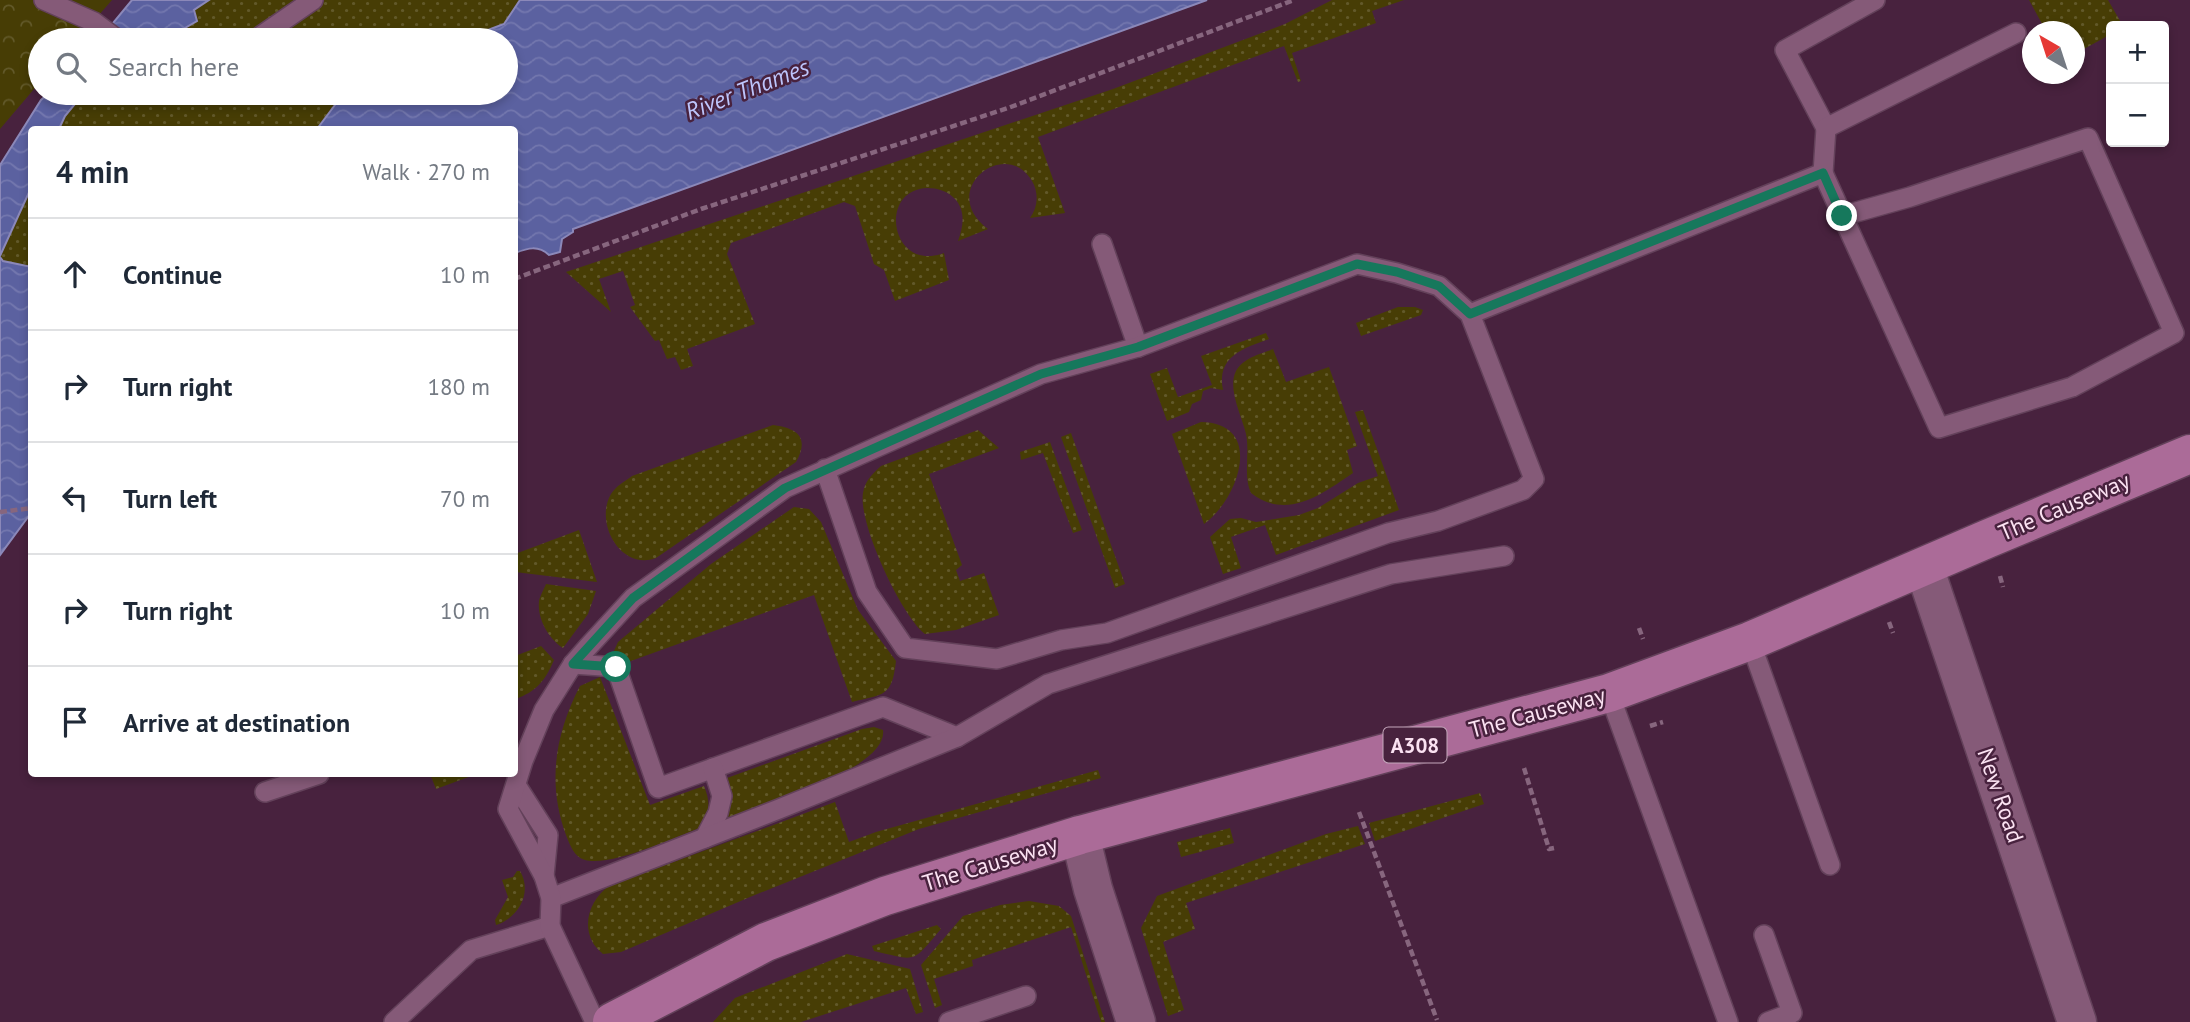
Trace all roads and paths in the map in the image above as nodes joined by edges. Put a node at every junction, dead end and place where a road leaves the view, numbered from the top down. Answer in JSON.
{"nodes":[{"id":1,"x":44,"y":0,"type":"edge"},
{"id":2,"x":313,"y":0,"type":"edge"},
{"id":3,"x":1294,"y":0,"type":"edge"},
{"id":4,"x":1875,"y":0,"type":"edge"},
{"id":5,"x":101,"y":28,"type":"edge"},
{"id":6,"x":273,"y":28,"type":"edge"},
{"id":7,"x":2016,"y":33,"type":"dead end"},
{"id":8,"x":1826,"y":128,"type":"junction"},
{"id":9,"x":1823,"y":173,"type":"junction"},
{"id":10,"x":1842,"y":216,"type":"junction"},
{"id":11,"x":1102,"y":244,"type":"dead end"},
{"id":12,"x":518,"y":278,"type":"edge"},
{"id":13,"x":1470,"y":314,"type":"junction"},
{"id":14,"x":1138,"y":347,"type":"junction"},
{"id":15,"x":2190,"y":454,"type":"edge"},
{"id":16,"x":825,"y":469,"type":"junction"},
{"id":17,"x":28,"y":508,"type":"edge"},
{"id":18,"x":0,"y":512,"type":"edge"},
{"id":19,"x":1504,"y":556,"type":"dead end"},
{"id":20,"x":1924,"y":567,"type":"junction"},
{"id":21,"x":1888,"y":621,"type":"dead end"},
{"id":22,"x":1893,"y":633,"type":"dead end"},
{"id":23,"x":1750,"y":641,"type":"junction"},
{"id":24,"x":573,"y":664,"type":"junction"},
{"id":25,"x":1609,"y":693,"type":"junction"},
{"id":26,"x":524,"y":735,"type":"edge"},
{"id":27,"x":957,"y":737,"type":"junction"},
{"id":28,"x":713,"y":768,"type":"junction"},
{"id":29,"x":1524,"y":768,"type":"dead end"},
{"id":30,"x":518,"y":772,"type":"edge"},
{"id":31,"x":310,"y":777,"type":"edge"},
{"id":32,"x":517,"y":777,"type":"edge"},
{"id":33,"x":265,"y":792,"type":"dead end"},
{"id":34,"x":1359,"y":812,"type":"dead end"},
{"id":35,"x":1080,"y":835,"type":"junction"},
{"id":36,"x":705,"y":838,"type":"junction"},
{"id":37,"x":1554,"y":848,"type":"dead end"},
{"id":38,"x":1830,"y":865,"type":"dead end"},
{"id":39,"x":551,"y":898,"type":"junction"},
{"id":40,"x":550,"y":926,"type":"junction"},
{"id":41,"x":1764,"y":935,"type":"dead end"},
{"id":42,"x":1026,"y":996,"type":"dead end"},
{"id":43,"x":635,"y":1015,"type":"edge"},
{"id":44,"x":1437,"y":1020,"type":"dead end"},
{"id":45,"x":394,"y":1022,"type":"edge"},
{"id":46,"x":595,"y":1022,"type":"edge"},
{"id":47,"x":949,"y":1022,"type":"edge"},
{"id":48,"x":1136,"y":1022,"type":"edge"},
{"id":49,"x":1728,"y":1022,"type":"edge"},
{"id":50,"x":1768,"y":1022,"type":"edge"},
{"id":51,"x":2077,"y":1022,"type":"edge"}],
"edges":[{"from":1,"to":5,"type":"lane"},
{"from":2,"to":6,"type":"lane"},
{"from":3,"to":12,"type":"path"},
{"from":4,"to":8,"type":"lane"},
{"from":7,"to":8,"type":"lane"},
{"from":8,"to":9,"type":"lane"},
{"from":9,"to":10,"type":"lane"},
{"from":9,"to":13,"type":"lane"},
{"from":10,"to":10,"type":"lane"},
{"from":11,"to":14,"type":"lane"},
{"from":13,"to":14,"type":"lane"},
{"from":13,"to":16,"type":"lane"},
{"from":14,"to":16,"type":"lane"},
{"from":15,"to":20,"type":"main road","name":"The Causeway","number":"A308"},
{"from":16,"to":24,"type":"lane"},
{"from":17,"to":18,"type":"path"},
{"from":19,"to":27,"type":"lane"},
{"from":20,"to":23,"type":"main road","name":"The Causeway","number":"A308"},
{"from":20,"to":51,"type":"street","name":"New Road"},
{"from":21,"to":22,"type":"path"},
{"from":23,"to":25,"type":"main road","name":"The Causeway","number":"A308"},
{"from":23,"to":38,"type":"lane"},
{"from":24,"to":26,"type":"lane"},
{"from":24,"to":28,"type":"lane"},
{"from":25,"to":35,"type":"main road","name":"The Causeway","number":"A308"},
{"from":25,"to":49,"type":"lane"},
{"from":26,"to":30,"type":"lane"},
{"from":27,"to":28,"type":"lane"},
{"from":27,"to":36,"type":"lane"},
{"from":28,"to":36,"type":"lane"},
{"from":29,"to":37,"type":"path"},
{"from":31,"to":33,"type":"lane"},
{"from":32,"to":39,"type":"lane"},
{"from":34,"to":44,"type":"path"},
{"from":35,"to":43,"type":"main road","name":"The Causeway","number":"A308"},
{"from":35,"to":48,"type":"street"},
{"from":36,"to":39,"type":"lane"},
{"from":39,"to":40,"type":"lane"},
{"from":40,"to":45,"type":"lane"},
{"from":40,"to":46,"type":"lane"},
{"from":41,"to":50,"type":"lane"},
{"from":42,"to":47,"type":"lane"}]}
